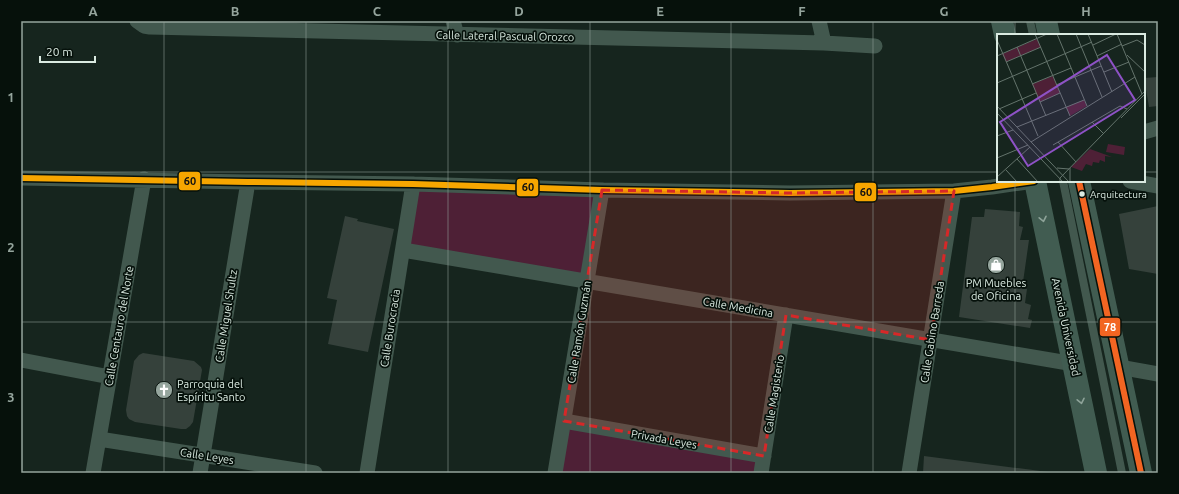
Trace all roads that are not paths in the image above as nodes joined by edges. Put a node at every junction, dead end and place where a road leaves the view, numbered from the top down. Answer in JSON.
{"nodes":[{"id":1,"x":137,"y":21,"type":"edge"},
{"id":2,"x":819,"y":21,"type":"edge"},
{"id":3,"x":1002,"y":21,"type":"edge"},
{"id":4,"x":1030,"y":21,"type":"edge"},
{"id":5,"x":1046,"y":21,"type":"edge"},
{"id":6,"x":455,"y":28,"type":"edge"},
{"id":7,"x":1005,"y":34,"type":"edge"},
{"id":8,"x":1033,"y":34,"type":"edge"},
{"id":9,"x":1049,"y":34,"type":"edge"},
{"id":10,"x":824,"y":43,"type":"junction"},
{"id":11,"x":875,"y":46,"type":"dead end"},
{"id":12,"x":1158,"y":128,"type":"edge"},
{"id":13,"x":1145,"y":132,"type":"edge"},
{"id":14,"x":21,"y":178,"type":"edge"},
{"id":15,"x":144,"y":179,"type":"junction"},
{"id":16,"x":248,"y":182,"type":"junction"},
{"id":17,"x":1027,"y":182,"type":"edge"},
{"id":18,"x":1034,"y":182,"type":"edge"},
{"id":19,"x":1063,"y":182,"type":"edge"},
{"id":20,"x":1079,"y":182,"type":"edge"},
{"id":21,"x":1136,"y":182,"type":"edge"},
{"id":22,"x":413,"y":184,"type":"junction"},
{"id":23,"x":1158,"y":186,"type":"edge"},
{"id":24,"x":602,"y":190,"type":"junction"},
{"id":25,"x":954,"y":191,"type":"junction"},
{"id":26,"x":403,"y":250,"type":"junction"},
{"id":27,"x":587,"y":282,"type":"junction"},
{"id":28,"x":786,"y":315,"type":"junction"},
{"id":29,"x":930,"y":340,"type":"junction"},
{"id":30,"x":21,"y":360,"type":"edge"},
{"id":31,"x":1074,"y":364,"type":"junction"},
{"id":32,"x":1119,"y":367,"type":"junction"},
{"id":33,"x":1158,"y":374,"type":"edge"},
{"id":34,"x":110,"y":377,"type":"junction"},
{"id":35,"x":564,"y":422,"type":"junction"},
{"id":36,"x":99,"y":439,"type":"junction"},
{"id":37,"x":202,"y":455,"type":"junction"},
{"id":38,"x":764,"y":456,"type":"junction"},
{"id":39,"x":93,"y":473,"type":"edge"},
{"id":40,"x":200,"y":473,"type":"edge"},
{"id":41,"x":315,"y":473,"type":"edge"},
{"id":42,"x":367,"y":473,"type":"edge"},
{"id":43,"x":555,"y":473,"type":"edge"},
{"id":44,"x":762,"y":473,"type":"edge"},
{"id":45,"x":909,"y":473,"type":"edge"},
{"id":46,"x":1096,"y":473,"type":"edge"},
{"id":47,"x":1122,"y":473,"type":"edge"},
{"id":48,"x":1141,"y":473,"type":"edge"}],
"edges":[{"from":1,"to":6,"type":"street","name":"Calle Lateral Pascual Orozco"},
{"from":2,"to":10,"type":"street"},
{"from":3,"to":7,"type":"main road"},
{"from":4,"to":8,"type":"lane"},
{"from":5,"to":9,"type":"main road"},
{"from":6,"to":10,"type":"street","name":"Calle Lateral Pascual Orozco"},
{"from":10,"to":11,"type":"street","name":"Calle Lateral Pascual Orozco"},
{"from":12,"to":13,"type":"street"},
{"from":14,"to":15,"type":"street"},
{"from":15,"to":16,"type":"street"},
{"from":15,"to":34,"type":"street","name":"Calle Centauro del Norte"},
{"from":16,"to":22,"type":"street"},
{"from":16,"to":37,"type":"street","name":"Calle Miguel Shultz"},
{"from":17,"to":25,"type":"street"},
{"from":18,"to":31,"type":"main road","name":"Avenida Universidad","one_way":true},
{"from":19,"to":47,"type":"lane"},
{"from":20,"to":32,"type":"main road"},
{"from":21,"to":23,"type":"street"},
{"from":22,"to":24,"type":"street"},
{"from":22,"to":26,"type":"street","name":"Calle Burocracia"},
{"from":24,"to":25,"type":"street"},
{"from":24,"to":27,"type":"street","name":"Calle Ramón Guzmán"},
{"from":25,"to":29,"type":"street","name":"Calle Gabino Barreda"},
{"from":26,"to":27,"type":"street","name":"Calle Medicina"},
{"from":26,"to":42,"type":"street","name":"Calle Burocracia"},
{"from":27,"to":28,"type":"street","name":"Calle Medicina"},
{"from":27,"to":35,"type":"street","name":"Calle Ramón Guzmán"},
{"from":28,"to":29,"type":"street","name":"Calle Medicina"},
{"from":28,"to":38,"type":"street","name":"Calle Magisterio"},
{"from":29,"to":31,"type":"street","name":"Calle Medicina"},
{"from":29,"to":45,"type":"street","name":"Calle Gabino Barreda"},
{"from":30,"to":34,"type":"street"},
{"from":31,"to":46,"type":"main road","name":"Avenida Universidad","one_way":true},
{"from":32,"to":33,"type":"street"},
{"from":32,"to":48,"type":"main road"},
{"from":34,"to":36,"type":"street","name":"Calle Centauro del Norte"},
{"from":35,"to":38,"type":"street","name":"Privada Leyes"},
{"from":35,"to":43,"type":"street","name":"Calle Ramón Guzmán"},
{"from":36,"to":37,"type":"street","name":"Calle Leyes"},
{"from":36,"to":39,"type":"street","name":"Calle Centauro del Norte"},
{"from":37,"to":40,"type":"street","name":"Calle Miguel Shultz"},
{"from":37,"to":41,"type":"street","name":"Calle Leyes"},
{"from":38,"to":44,"type":"street","name":"Calle Magisterio"}]}
